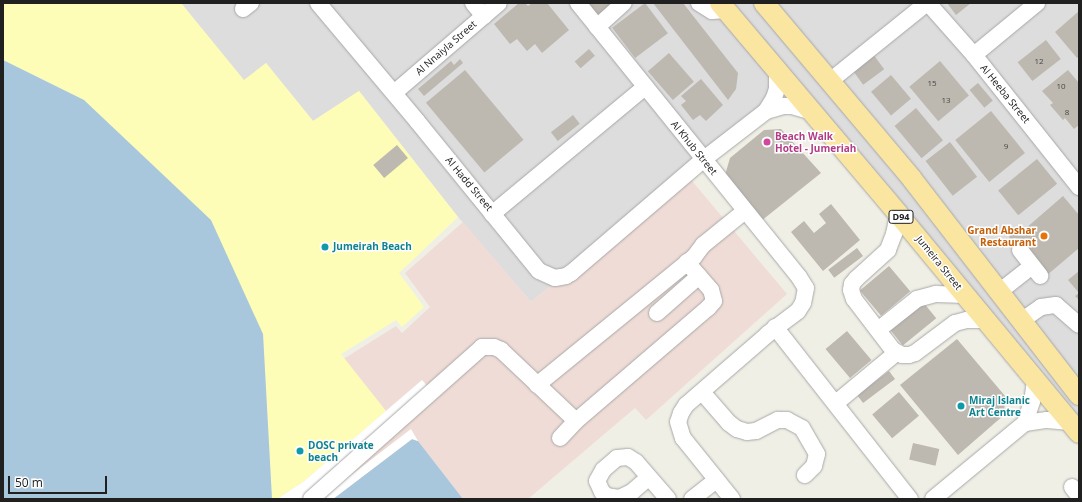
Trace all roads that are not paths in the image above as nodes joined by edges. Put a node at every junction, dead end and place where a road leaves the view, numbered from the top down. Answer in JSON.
{"nodes":[{"id":1,"x":318,"y":3,"type":"edge"},
{"id":2,"x":473,"y":3,"type":"edge"},
{"id":3,"x":499,"y":3,"type":"edge"},
{"id":4,"x":578,"y":3,"type":"edge"},
{"id":5,"x":624,"y":3,"type":"edge"},
{"id":6,"x":699,"y":3,"type":"edge"},
{"id":7,"x":764,"y":3,"type":"edge"},
{"id":8,"x":928,"y":3,"type":"edge"},
{"id":9,"x":1037,"y":3,"type":"edge"},
{"id":10,"x":723,"y":7,"type":"edge"},
{"id":11,"x":484,"y":16,"type":"junction"},
{"id":12,"x":597,"y":27,"type":"junction"},
{"id":13,"x":974,"y":55,"type":"junction"},
{"id":14,"x":777,"y":71,"type":"junction"},
{"id":15,"x":830,"y":81,"type":"junction"},
{"id":16,"x":644,"y":86,"type":"junction"},
{"id":17,"x":394,"y":93,"type":"junction"},
{"id":18,"x":766,"y":111,"type":"junction"},
{"id":19,"x":810,"y":111,"type":"junction"},
{"id":20,"x":704,"y":159,"type":"junction"},
{"id":21,"x":1077,"y":179,"type":"edge"},
{"id":22,"x":492,"y":214,"type":"junction"},
{"id":23,"x":748,"y":214,"type":"junction"},
{"id":24,"x":898,"y":214,"type":"junction"},
{"id":25,"x":1020,"y":250,"type":"dead end"},
{"id":26,"x":690,"y":260,"type":"junction"},
{"id":27,"x":699,"y":276,"type":"junction"},
{"id":28,"x":999,"y":292,"type":"junction"},
{"id":29,"x":965,"y":295,"type":"junction"},
{"id":30,"x":657,"y":313,"type":"dead end"},
{"id":31,"x":985,"y":320,"type":"junction"},
{"id":32,"x":1022,"y":321,"type":"junction"},
{"id":33,"x":1079,"y":325,"type":"edge"},
{"id":34,"x":776,"y":327,"type":"junction"},
{"id":35,"x":878,"y":330,"type":"junction"},
{"id":36,"x":896,"y":353,"type":"junction"},
{"id":37,"x":1035,"y":381,"type":"junction"},
{"id":38,"x":537,"y":386,"type":"junction"},
{"id":39,"x":1075,"y":387,"type":"edge"},
{"id":40,"x":702,"y":392,"type":"junction"},
{"id":41,"x":836,"y":403,"type":"junction"},
{"id":42,"x":576,"y":421,"type":"junction"},
{"id":43,"x":1025,"y":423,"type":"junction"},
{"id":44,"x":1074,"y":427,"type":"edge"},
{"id":45,"x":560,"y":438,"type":"dead end"},
{"id":46,"x":805,"y":476,"type":"dead end"},
{"id":47,"x":648,"y":478,"type":"dead end"},
{"id":48,"x":716,"y":480,"type":"junction"},
{"id":49,"x":311,"y":499,"type":"edge"},
{"id":50,"x":668,"y":499,"type":"edge"},
{"id":51,"x":692,"y":499,"type":"edge"},
{"id":52,"x":732,"y":499,"type":"edge"},
{"id":53,"x":910,"y":499,"type":"edge"},
{"id":54,"x":933,"y":499,"type":"edge"}],
"edges":[{"from":1,"to":17,"type":"street","name":"Al Hadd Street"},
{"from":2,"to":11,"type":"street"},
{"from":3,"to":11,"type":"street","name":"Al Nnaiyla Street"},
{"from":4,"to":12,"type":"street","name":"Al Khub Street"},
{"from":5,"to":12,"type":"street"},
{"from":6,"to":10,"type":"street"},
{"from":7,"to":15,"type":"main road"},
{"from":8,"to":13,"type":"street","name":"Al Heeba Street"},
{"from":8,"to":15,"type":"street"},
{"from":9,"to":13,"type":"street"},
{"from":10,"to":14,"type":"main road","name":"Jumeira Street","number":"D94"},
{"from":11,"to":17,"type":"street","name":"Al Nnaiyla Street"},
{"from":12,"to":16,"type":"street","name":"Al Khub Street"},
{"from":13,"to":21,"type":"street","name":"Al Heeba Street"},
{"from":14,"to":18,"type":"street"},
{"from":14,"to":19,"type":"main road","name":"Jumeira Street","number":"D94"},
{"from":15,"to":28,"type":"main road"},
{"from":16,"to":20,"type":"street","name":"Al Khub Street"},
{"from":16,"to":22,"type":"street","name":"Al Hadd Street"},
{"from":17,"to":22,"type":"street","name":"Al Hadd Street"},
{"from":18,"to":19,"type":"street"},
{"from":18,"to":20,"type":"street"},
{"from":19,"to":24,"type":"main road","name":"Jumeira Street","number":"D94"},
{"from":20,"to":22,"type":"street"},
{"from":20,"to":23,"type":"street","name":"Al Khub Street"},
{"from":23,"to":26,"type":"street"},
{"from":23,"to":34,"type":"street","name":"Al Khub Street"},
{"from":24,"to":29,"type":"main road","name":"Jumeira Street","number":"D94"},
{"from":24,"to":35,"type":"street"},
{"from":25,"to":28,"type":"street"},
{"from":26,"to":27,"type":"street"},
{"from":26,"to":38,"type":"street"},
{"from":27,"to":30,"type":"street"},
{"from":27,"to":42,"type":"street"},
{"from":28,"to":32,"type":"main road"},
{"from":29,"to":31,"type":"main road","name":"Jumeira Street","number":"D94"},
{"from":29,"to":35,"type":"street"},
{"from":31,"to":36,"type":"street"},
{"from":31,"to":37,"type":"main road","name":"Jumeira Street","number":"D94"},
{"from":32,"to":33,"type":"street"},
{"from":32,"to":39,"type":"main road"},
{"from":34,"to":40,"type":"street"},
{"from":34,"to":41,"type":"street"},
{"from":35,"to":36,"type":"street"},
{"from":36,"to":41,"type":"street"},
{"from":37,"to":43,"type":"street"},
{"from":37,"to":44,"type":"main road","name":"Jumeira Street","number":"D94"},
{"from":38,"to":42,"type":"street"},
{"from":38,"to":49,"type":"street"},
{"from":40,"to":46,"type":"street"},
{"from":40,"to":48,"type":"street"},
{"from":41,"to":53,"type":"street"},
{"from":42,"to":45,"type":"street"},
{"from":43,"to":44,"type":"street"},
{"from":43,"to":54,"type":"street"},
{"from":47,"to":50,"type":"street"},
{"from":48,"to":51,"type":"street"},
{"from":48,"to":52,"type":"street"}]}
